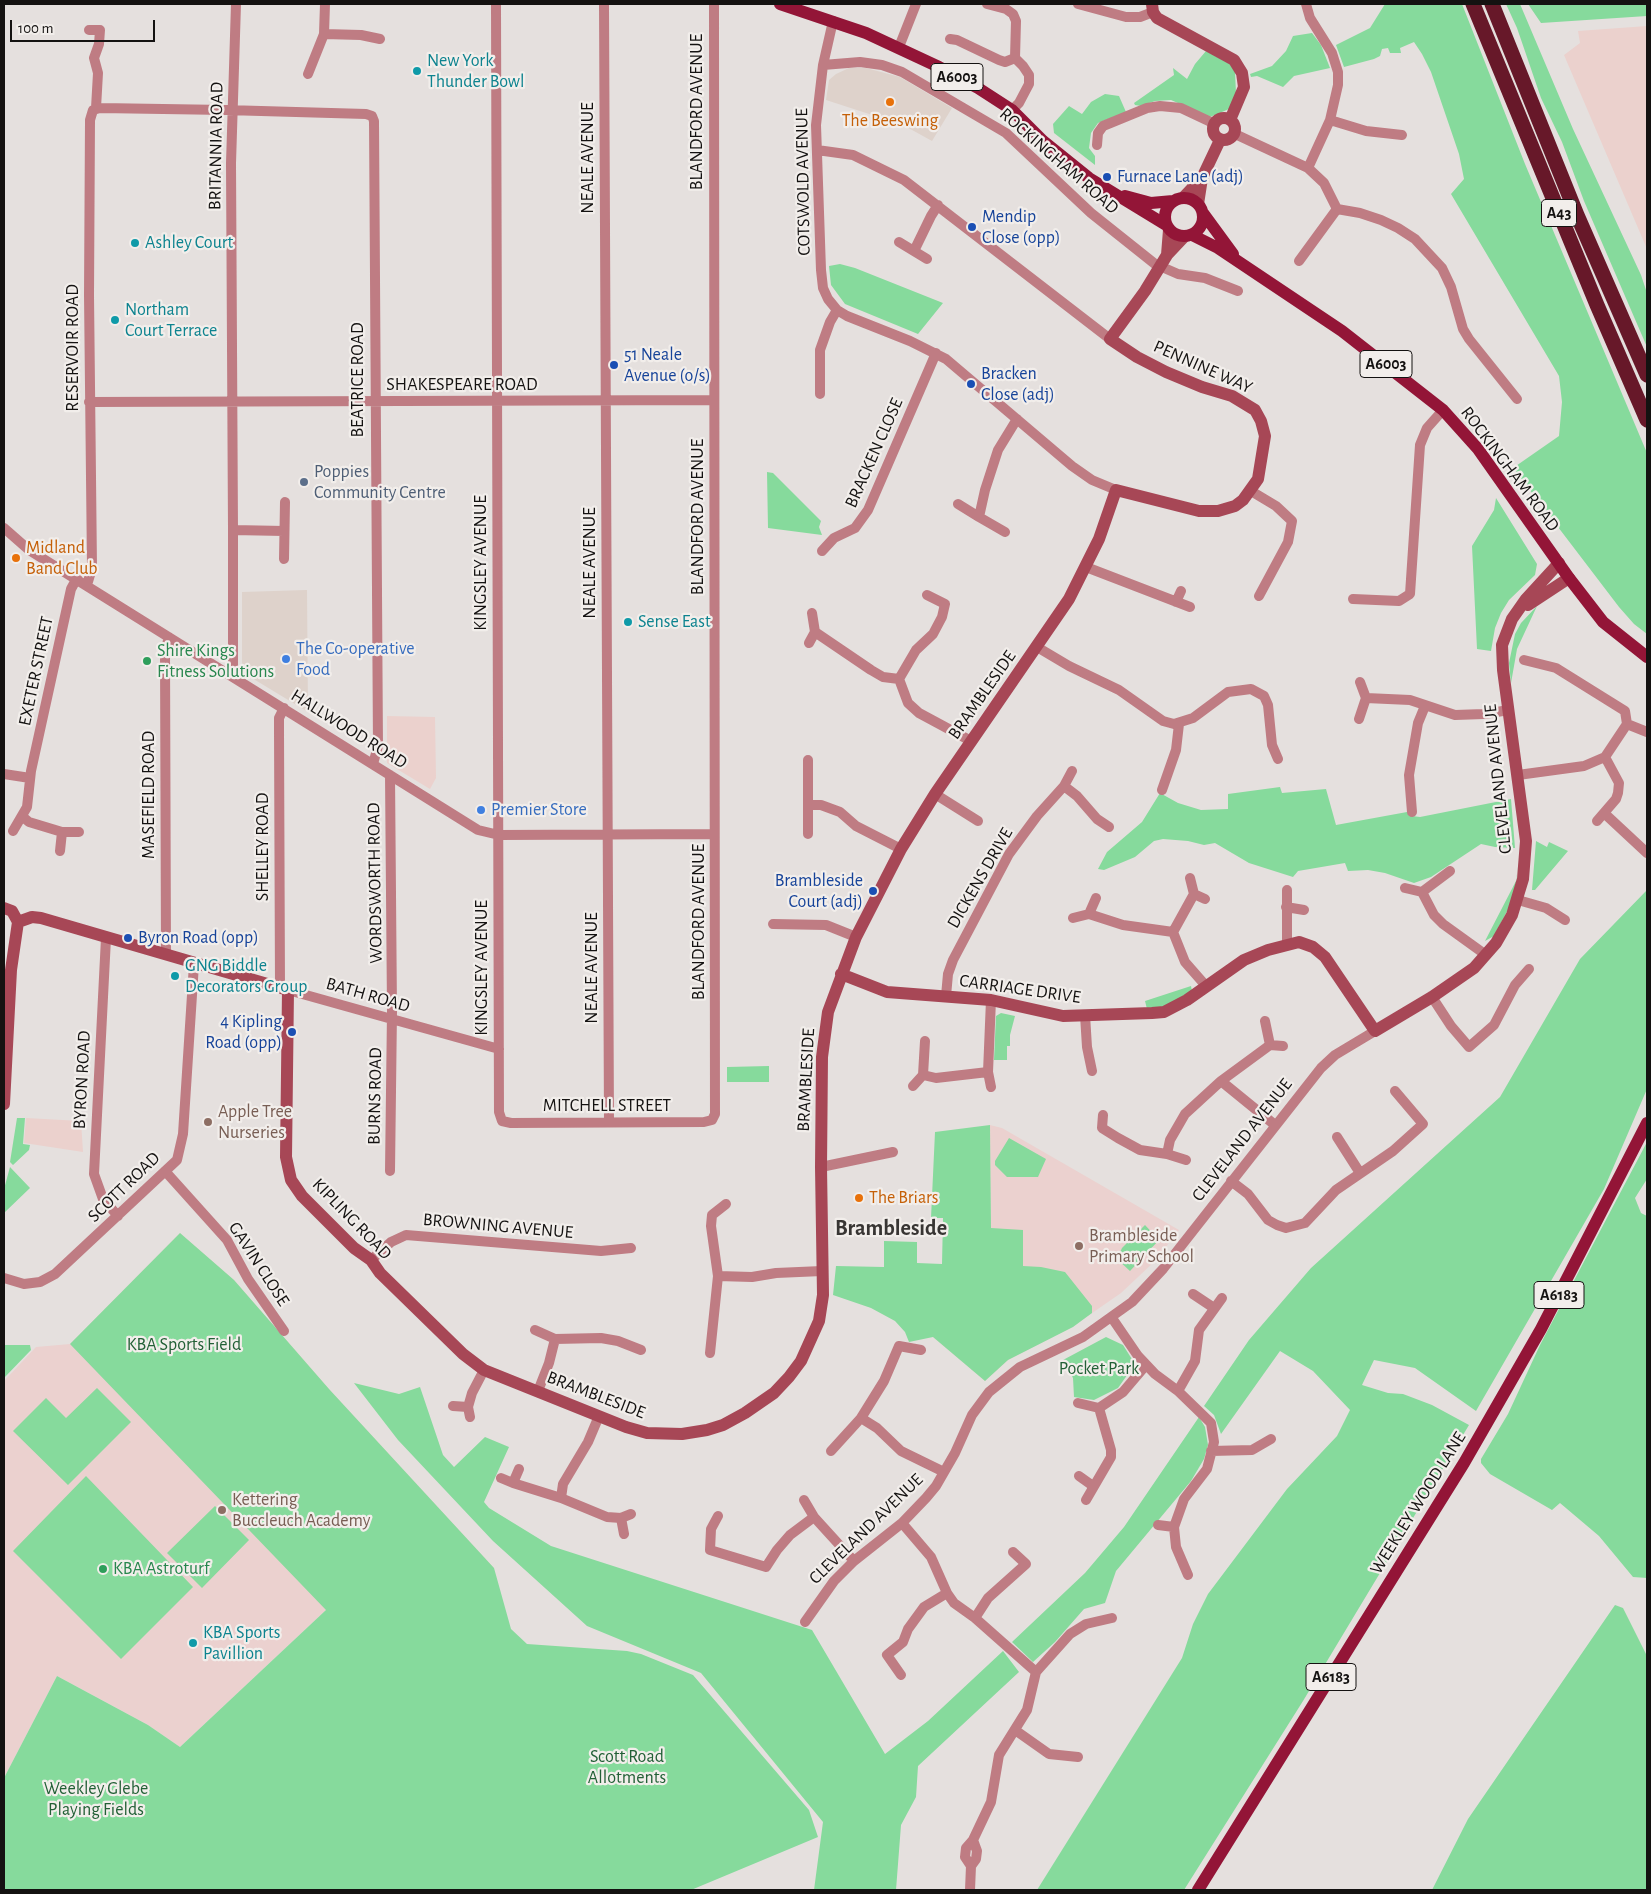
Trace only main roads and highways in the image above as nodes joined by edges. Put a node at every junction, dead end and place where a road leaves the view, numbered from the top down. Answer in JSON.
{"nodes":[{"id":1,"x":782,"y":4,"type":"edge"},
{"id":2,"x":1473,"y":4,"type":"edge"},
{"id":3,"x":1492,"y":4,"type":"edge"},
{"id":4,"x":1110,"y":192,"type":"junction"},
{"id":5,"x":1178,"y":200,"type":"junction"},
{"id":6,"x":1201,"y":208,"type":"junction"},
{"id":7,"x":1168,"y":227,"type":"junction"},
{"id":8,"x":1188,"y":236,"type":"junction"},
{"id":9,"x":1240,"y":262,"type":"junction"},
{"id":10,"x":1647,"y":375,"type":"edge"},
{"id":11,"x":1647,"y":420,"type":"edge"},
{"id":12,"x":1641,"y":650,"type":"edge"},
{"id":13,"x":1647,"y":657,"type":"edge"},
{"id":14,"x":1647,"y":1123,"type":"edge"},
{"id":15,"x":1198,"y":1890,"type":"edge"}],
"edges":[{"from":1,"to":4,"type":"main road","name":"ROCKINGHAM ROAD","number":"A6003"},
{"from":2,"to":11,"type":"highway","number":"A43"},
{"from":3,"to":10,"type":"highway","number":"A43"},
{"from":4,"to":5,"type":"main road","name":"ROCKINGHAM ROAD","number":"A6003"},
{"from":4,"to":7,"type":"main road","name":"ROCKINGHAM ROAD","number":"A6003"},
{"from":5,"to":6,"type":"main road"},
{"from":5,"to":7,"type":"main road"},
{"from":6,"to":8,"type":"main road"},
{"from":6,"to":9,"type":"main road","name":"ROCKINGHAM ROAD","number":"A6003"},
{"from":7,"to":8,"type":"main road"},
{"from":8,"to":9,"type":"main road","name":"ROCKINGHAM ROAD","number":"A6003"},
{"from":9,"to":12,"type":"main road","name":"ROCKINGHAM ROAD","number":"A6003"},
{"from":12,"to":13,"type":"main road","name":"ROCKINGHAM ROAD","number":"A6003"},
{"from":14,"to":15,"type":"main road","name":"WEEKLEY WOOD LANE","number":"A6183"}]}
